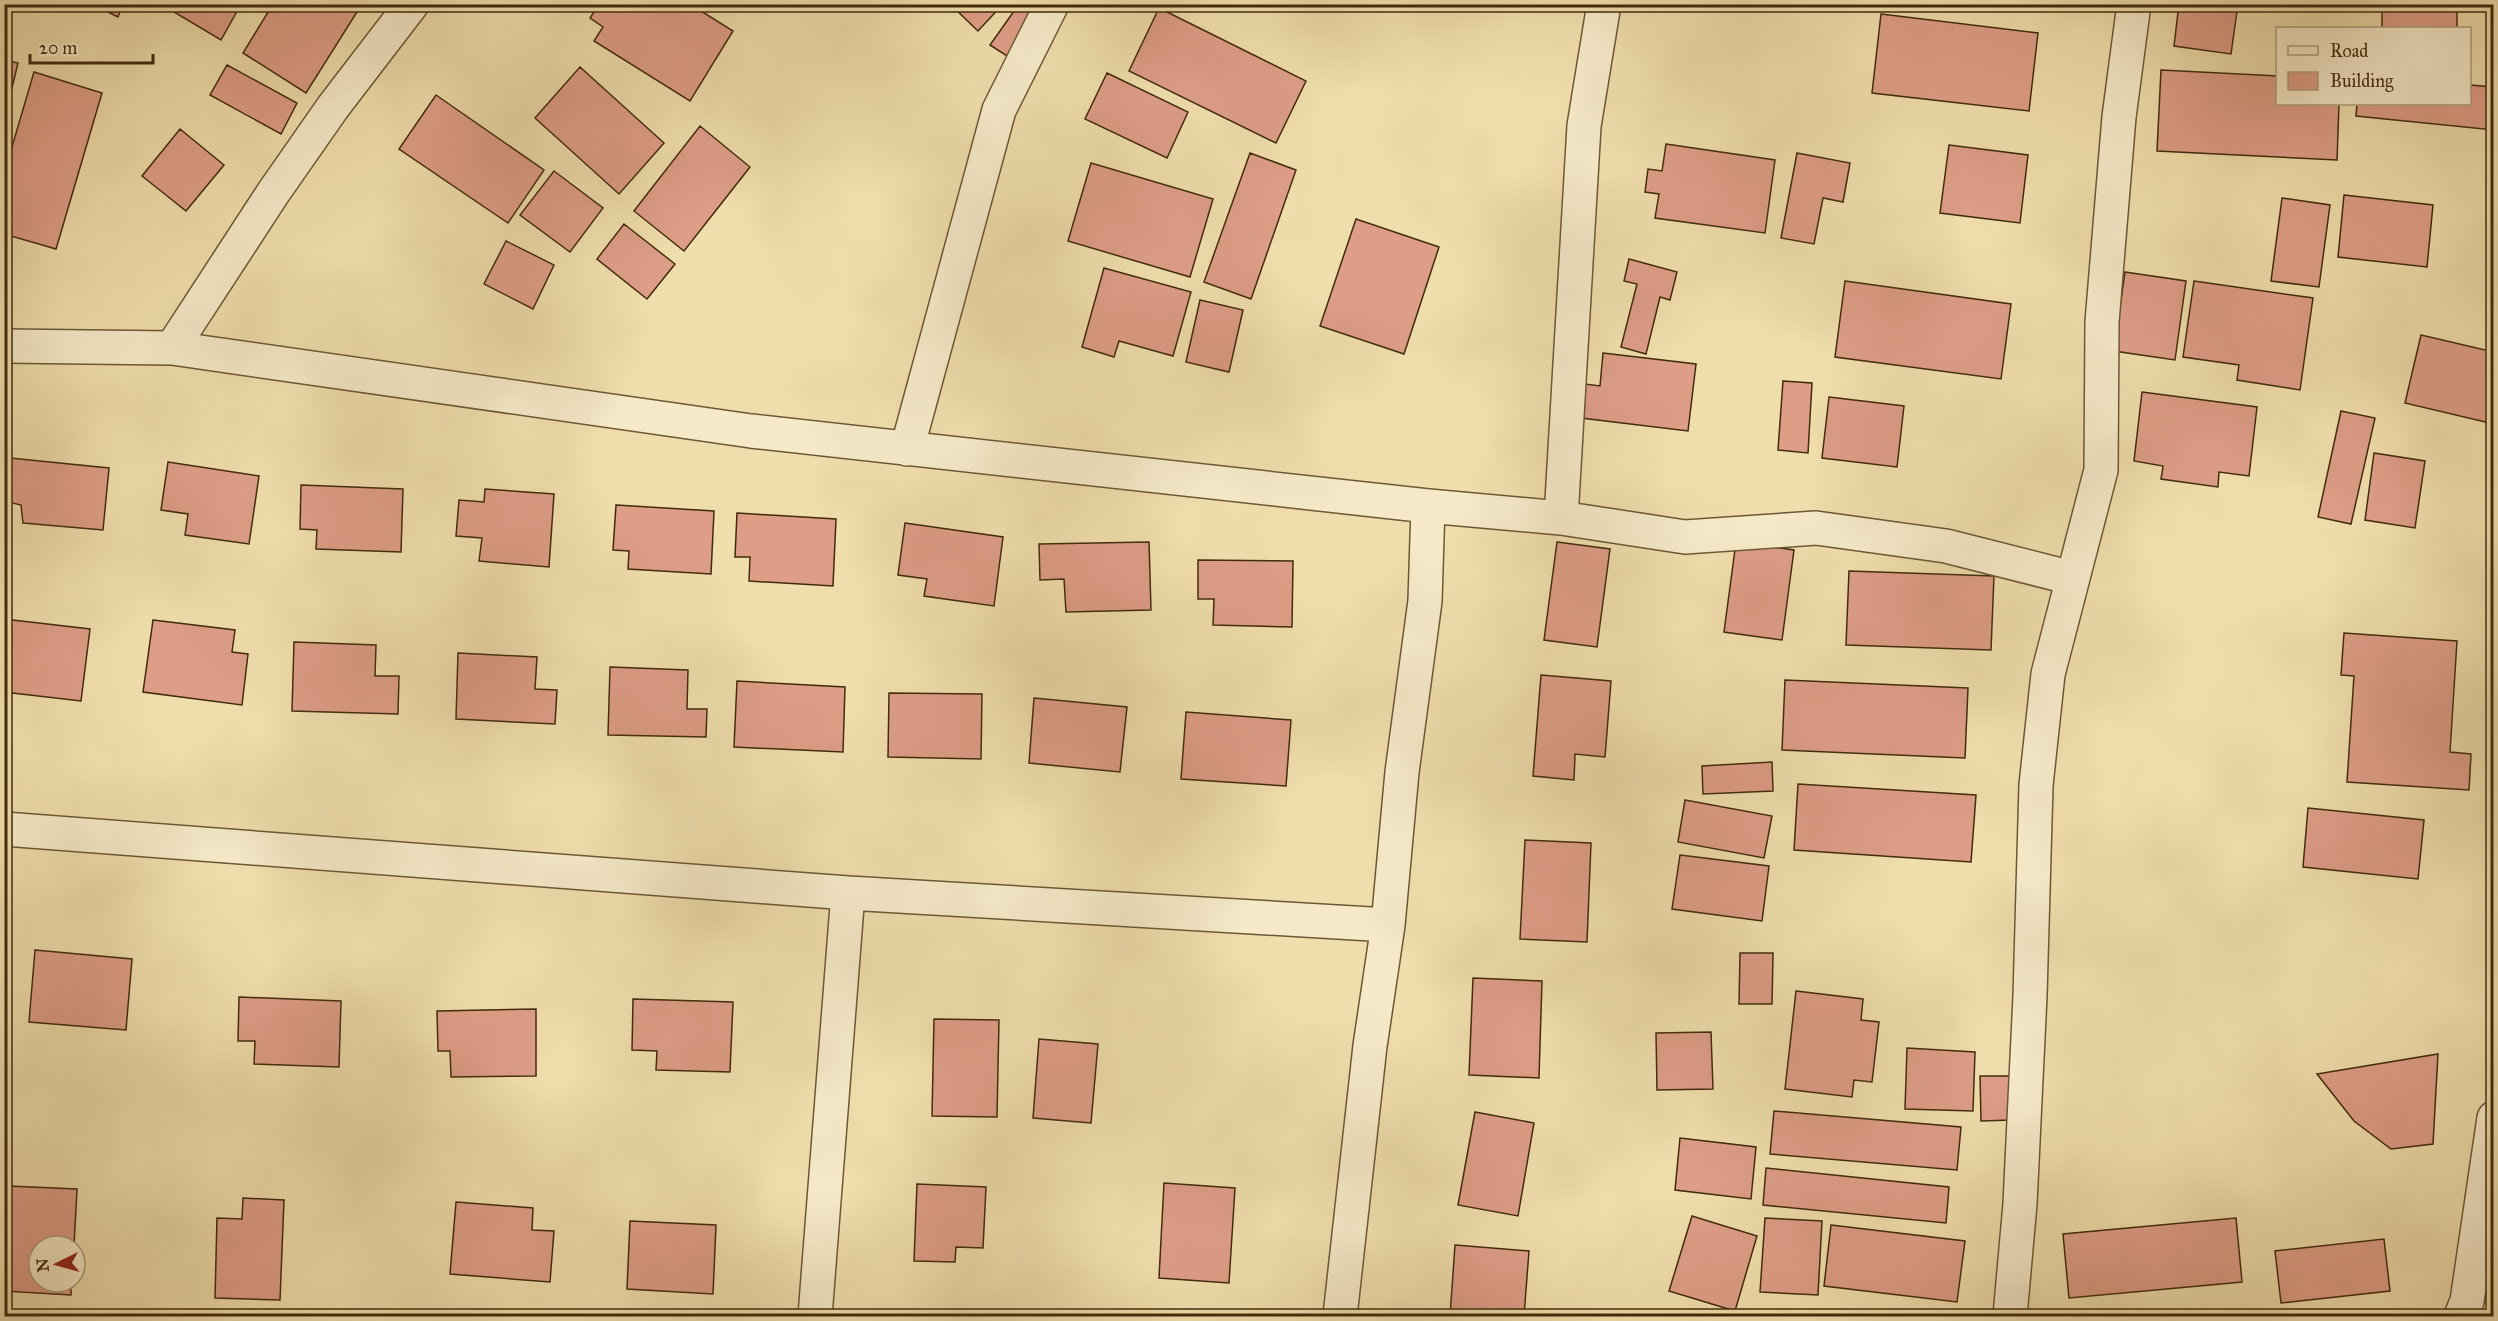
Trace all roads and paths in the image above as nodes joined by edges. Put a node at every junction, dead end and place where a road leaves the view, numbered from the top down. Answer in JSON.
{"nodes":[{"id":1,"x":412,"y":4,"type":"edge"},
{"id":2,"x":1052,"y":4,"type":"edge"},
{"id":3,"x":1604,"y":4,"type":"edge"},
{"id":4,"x":2134,"y":4,"type":"edge"},
{"id":5,"x":4,"y":346,"type":"edge"},
{"id":6,"x":172,"y":348,"type":"junction"},
{"id":7,"x":907,"y":449,"type":"junction"},
{"id":8,"x":1428,"y":506,"type":"junction"},
{"id":9,"x":1561,"y":518,"type":"junction"},
{"id":10,"x":2072,"y":578,"type":"junction"},
{"id":11,"x":4,"y":830,"type":"edge"},
{"id":12,"x":848,"y":892,"type":"junction"},
{"id":13,"x":1388,"y":925,"type":"junction"},
{"id":14,"x":2493,"y":1118,"type":"edge"},
{"id":15,"x":815,"y":1317,"type":"edge"},
{"id":16,"x":1340,"y":1317,"type":"edge"},
{"id":17,"x":2010,"y":1317,"type":"edge"},
{"id":18,"x":2460,"y":1317,"type":"edge"}],
"edges":[{"from":1,"to":6,"type":"street"},
{"from":2,"to":7,"type":"street"},
{"from":3,"to":9,"type":"street"},
{"from":4,"to":10,"type":"street"},
{"from":5,"to":6,"type":"street"},
{"from":6,"to":7,"type":"street"},
{"from":7,"to":8,"type":"street"},
{"from":8,"to":9,"type":"street"},
{"from":8,"to":13,"type":"street"},
{"from":9,"to":10,"type":"street"},
{"from":10,"to":17,"type":"street"},
{"from":11,"to":12,"type":"street"},
{"from":12,"to":13,"type":"street"},
{"from":12,"to":15,"type":"street"},
{"from":13,"to":16,"type":"street"},
{"from":14,"to":18,"type":"street"}]}
